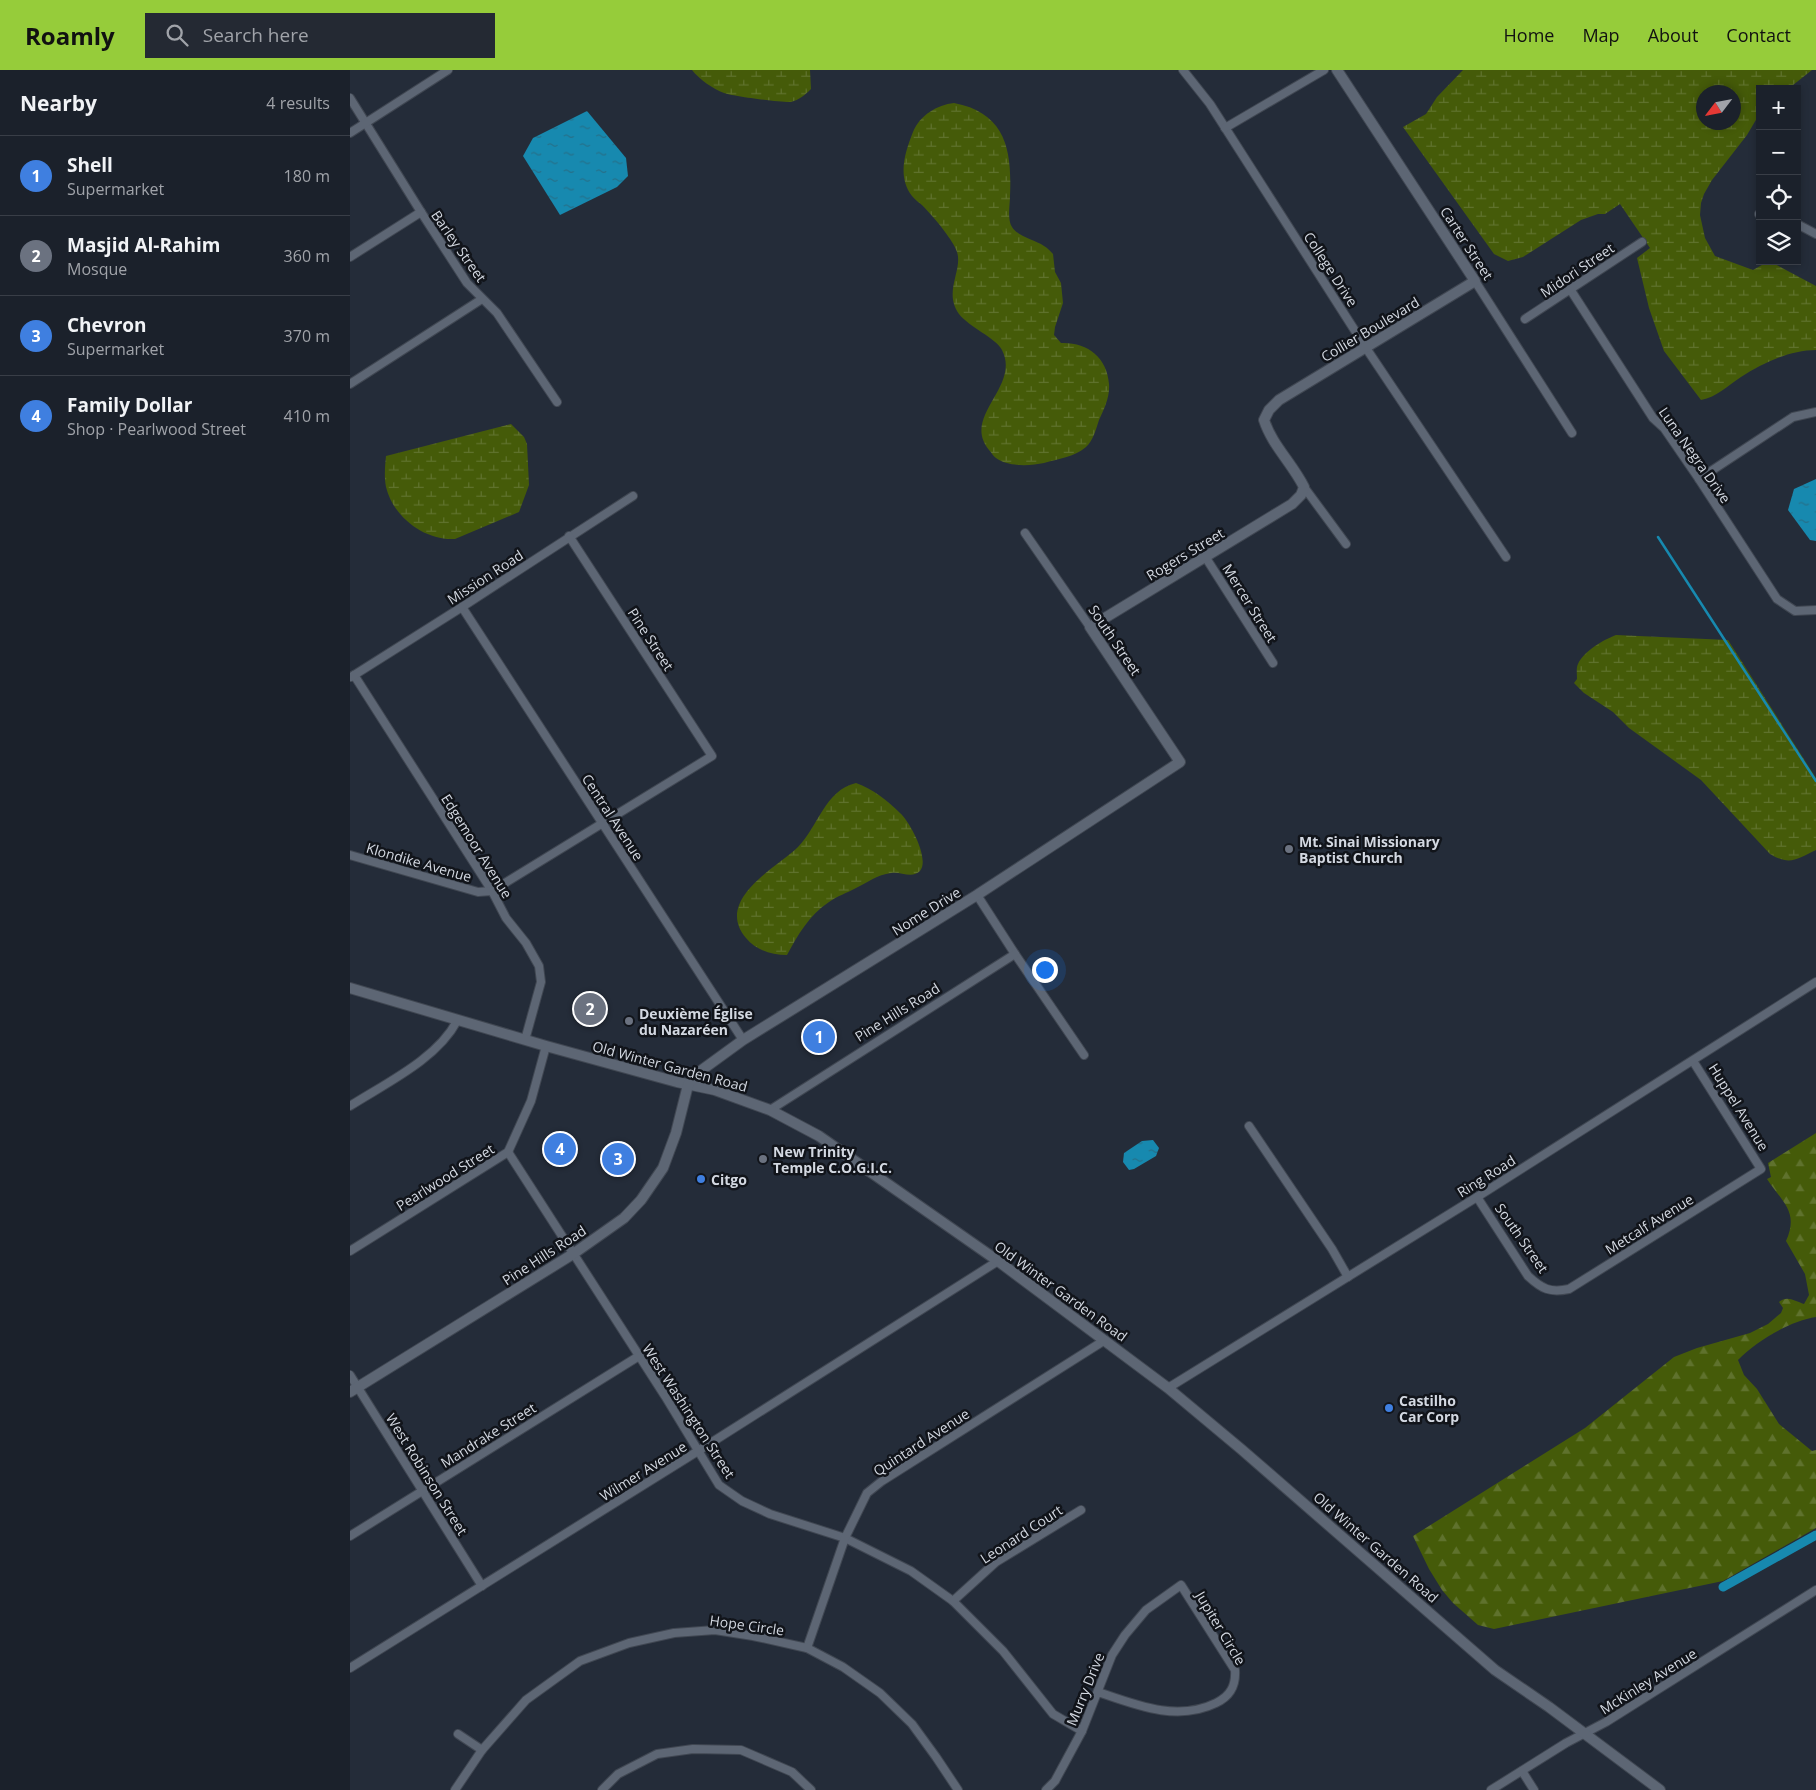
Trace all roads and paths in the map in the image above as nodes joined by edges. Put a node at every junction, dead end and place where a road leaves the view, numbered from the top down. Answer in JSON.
{"nodes":[{"id":1,"x":448,"y":70,"type":"edge"},
{"id":2,"x":1183,"y":70,"type":"edge"},
{"id":3,"x":1324,"y":70,"type":"edge"},
{"id":4,"x":1337,"y":70,"type":"edge"},
{"id":5,"x":350,"y":98,"type":"edge"},
{"id":6,"x":366,"y":123,"type":"junction"},
{"id":7,"x":1225,"y":128,"type":"junction"},
{"id":8,"x":350,"y":133,"type":"edge"},
{"id":9,"x":421,"y":212,"type":"junction"},
{"id":10,"x":1801,"y":226,"type":"edge"},
{"id":11,"x":1816,"y":234,"type":"edge"},
{"id":12,"x":1642,"y":242,"type":"dead end"},
{"id":13,"x":350,"y":257,"type":"edge"},
{"id":14,"x":1475,"y":280,"type":"junction"},
{"id":15,"x":1570,"y":290,"type":"junction"},
{"id":16,"x":482,"y":300,"type":"junction"},
{"id":17,"x":1525,"y":319,"type":"dead end"},
{"id":18,"x":1366,"y":348,"type":"junction"},
{"id":19,"x":350,"y":384,"type":"edge"},
{"id":20,"x":557,"y":402,"type":"dead end"},
{"id":21,"x":1816,"y":412,"type":"edge"},
{"id":22,"x":1572,"y":433,"type":"dead end"},
{"id":23,"x":1700,"y":479,"type":"junction"},
{"id":24,"x":1304,"y":487,"type":"junction"},
{"id":25,"x":633,"y":496,"type":"dead end"},
{"id":26,"x":1025,"y":533,"type":"dead end"},
{"id":27,"x":569,"y":536,"type":"junction"},
{"id":28,"x":1346,"y":544,"type":"dead end"},
{"id":29,"x":1506,"y":557,"type":"dead end"},
{"id":30,"x":1206,"y":558,"type":"junction"},
{"id":31,"x":462,"y":607,"type":"junction"},
{"id":32,"x":1816,"y":610,"type":"edge"},
{"id":33,"x":1090,"y":627,"type":"junction"},
{"id":34,"x":1273,"y":663,"type":"dead end"},
{"id":35,"x":352,"y":676,"type":"edge"},
{"id":36,"x":1180,"y":762,"type":"joint"},
{"id":37,"x":602,"y":824,"type":"junction"},
{"id":38,"x":350,"y":855,"type":"edge"},
{"id":39,"x":492,"y":892,"type":"junction"},
{"id":40,"x":977,"y":894,"type":"junction"},
{"id":41,"x":1015,"y":954,"type":"junction"},
{"id":42,"x":1816,"y":982,"type":"edge"},
{"id":43,"x":350,"y":988,"type":"edge"},
{"id":44,"x":457,"y":1021,"type":"junction"},
{"id":45,"x":525,"y":1040,"type":"junction"},
{"id":46,"x":743,"y":1040,"type":"junction"},
{"id":47,"x":546,"y":1046,"type":"junction"},
{"id":48,"x":1084,"y":1055,"type":"dead end"},
{"id":49,"x":1693,"y":1060,"type":"junction"},
{"id":50,"x":688,"y":1085,"type":"junction"},
{"id":51,"x":350,"y":1106,"type":"edge"},
{"id":52,"x":770,"y":1110,"type":"junction"},
{"id":53,"x":1249,"y":1126,"type":"dead end"},
{"id":54,"x":508,"y":1152,"type":"junction"},
{"id":55,"x":1761,"y":1169,"type":"joint"},
{"id":56,"x":1478,"y":1197,"type":"junction"},
{"id":57,"x":350,"y":1251,"type":"edge"},
{"id":58,"x":573,"y":1254,"type":"junction"},
{"id":59,"x":998,"y":1261,"type":"junction"},
{"id":60,"x":1348,"y":1277,"type":"junction"},
{"id":61,"x":1548,"y":1290,"type":"joint"},
{"id":62,"x":1105,"y":1340,"type":"junction"},
{"id":63,"x":639,"y":1356,"type":"junction"},
{"id":64,"x":350,"y":1375,"type":"edge"},
{"id":65,"x":1168,"y":1388,"type":"junction"},
{"id":66,"x":354,"y":1389,"type":"edge"},
{"id":67,"x":698,"y":1452,"type":"junction"},
{"id":68,"x":421,"y":1490,"type":"junction"},
{"id":69,"x":1081,"y":1510,"type":"dead end"},
{"id":70,"x":350,"y":1536,"type":"edge"},
{"id":71,"x":845,"y":1538,"type":"junction"},
{"id":72,"x":1181,"y":1585,"type":"joint"},
{"id":73,"x":482,"y":1586,"type":"junction"},
{"id":74,"x":1816,"y":1590,"type":"edge"},
{"id":75,"x":953,"y":1600,"type":"junction"},
{"id":76,"x":807,"y":1648,"type":"junction"},
{"id":77,"x":350,"y":1668,"type":"edge"},
{"id":78,"x":1098,"y":1692,"type":"junction"},
{"id":79,"x":1082,"y":1731,"type":"junction"},
{"id":80,"x":458,"y":1734,"type":"dead end"},
{"id":81,"x":1583,"y":1734,"type":"junction"},
{"id":82,"x":482,"y":1750,"type":"junction"},
{"id":83,"x":1522,"y":1771,"type":"junction"},
{"id":84,"x":455,"y":1790,"type":"edge"},
{"id":85,"x":602,"y":1790,"type":"edge"},
{"id":86,"x":811,"y":1790,"type":"edge"},
{"id":87,"x":958,"y":1790,"type":"edge"},
{"id":88,"x":1046,"y":1790,"type":"edge"},
{"id":89,"x":1491,"y":1790,"type":"edge"},
{"id":90,"x":1534,"y":1790,"type":"edge"},
{"id":91,"x":1660,"y":1790,"type":"edge"}],
"edges":[{"from":1,"to":6,"type":"street"},
{"from":2,"to":7,"type":"street","name":"College Drive"},
{"from":3,"to":7,"type":"street"},
{"from":4,"to":14,"type":"main road","name":"Carter Street"},
{"from":5,"to":6,"type":"street","name":"Barley Street"},
{"from":6,"to":8,"type":"street"},
{"from":6,"to":9,"type":"street","name":"Barley Street"},
{"from":7,"to":18,"type":"street","name":"College Drive"},
{"from":9,"to":13,"type":"street"},
{"from":9,"to":16,"type":"street","name":"Barley Street"},
{"from":10,"to":11,"type":"street"},
{"from":12,"to":15,"type":"street","name":"Midori Street"},
{"from":14,"to":18,"type":"main road","name":"Collier Boulevard"},
{"from":14,"to":22,"type":"street","name":"Carter Street"},
{"from":15,"to":17,"type":"street","name":"Midori Street"},
{"from":15,"to":23,"type":"street","name":"Luna Negra Drive"},
{"from":16,"to":19,"type":"street"},
{"from":16,"to":20,"type":"street","name":"Barley Street"},
{"from":18,"to":24,"type":"main road","name":"Collier Boulevard"},
{"from":18,"to":29,"type":"street","name":"College Drive"},
{"from":21,"to":23,"type":"street"},
{"from":23,"to":32,"type":"street","name":"Luna Negra Drive"},
{"from":24,"to":28,"type":"street"},
{"from":24,"to":30,"type":"main road","name":"Rogers Street"},
{"from":25,"to":27,"type":"street","name":"Mission Road"},
{"from":26,"to":33,"type":"street","name":"South Street"},
{"from":27,"to":31,"type":"street","name":"Mission Road"},
{"from":27,"to":37,"type":"street","name":"Pine Street"},
{"from":30,"to":33,"type":"main road","name":"Rogers Street"},
{"from":30,"to":34,"type":"street","name":"Mercer Street"},
{"from":31,"to":35,"type":"street","name":"Mission Road"},
{"from":31,"to":37,"type":"street","name":"Central Avenue"},
{"from":33,"to":36,"type":"main road","name":"South Street"},
{"from":35,"to":39,"type":"street","name":"Edgemoor Avenue"},
{"from":36,"to":40,"type":"main road","name":"Nome Drive"},
{"from":37,"to":39,"type":"street"},
{"from":37,"to":46,"type":"street","name":"Central Avenue"},
{"from":38,"to":39,"type":"street","name":"Klondike Avenue"},
{"from":39,"to":45,"type":"street","name":"Edgemoor Avenue"},
{"from":40,"to":41,"type":"street"},
{"from":40,"to":46,"type":"main road","name":"Nome Drive"},
{"from":41,"to":48,"type":"street"},
{"from":41,"to":52,"type":"street","name":"Pine Hills Road"},
{"from":42,"to":49,"type":"street","name":"Ring Road"},
{"from":43,"to":44,"type":"main road","name":"Old Winter Garden Road"},
{"from":44,"to":45,"type":"main road","name":"Old Winter Garden Road"},
{"from":44,"to":51,"type":"street"},
{"from":45,"to":47,"type":"main road","name":"Old Winter Garden Road"},
{"from":46,"to":50,"type":"main road","name":"Nome Drive"},
{"from":47,"to":50,"type":"main road","name":"Old Winter Garden Road"},
{"from":47,"to":54,"type":"street","name":"Pearlwood Street"},
{"from":49,"to":55,"type":"street","name":"Huppel Avenue"},
{"from":49,"to":56,"type":"street","name":"Ring Road"},
{"from":50,"to":52,"type":"main road","name":"Old Winter Garden Road"},
{"from":50,"to":58,"type":"main road","name":"Pine Hills Road"},
{"from":52,"to":59,"type":"main road","name":"Old Winter Garden Road"},
{"from":53,"to":60,"type":"street"},
{"from":54,"to":57,"type":"street","name":"Pearlwood Street"},
{"from":54,"to":58,"type":"street","name":"West Washington Street"},
{"from":55,"to":61,"type":"street","name":"Metcalf Avenue"},
{"from":56,"to":60,"type":"street","name":"Ring Road"},
{"from":56,"to":61,"type":"street","name":"South Street"},
{"from":58,"to":63,"type":"street","name":"West Washington Street"},
{"from":58,"to":66,"type":"main road","name":"Pine Hills Road"},
{"from":59,"to":62,"type":"main road","name":"Old Winter Garden Road"},
{"from":59,"to":67,"type":"street","name":"Wilmer Avenue"},
{"from":60,"to":65,"type":"street","name":"Ring Road"},
{"from":62,"to":65,"type":"main road","name":"Old Winter Garden Road"},
{"from":62,"to":71,"type":"street","name":"Quintard Avenue"},
{"from":63,"to":67,"type":"street","name":"West Washington Street"},
{"from":63,"to":68,"type":"street","name":"Mandrake Street"},
{"from":64,"to":66,"type":"street","name":"West Robinson Street"},
{"from":65,"to":81,"type":"main road","name":"Old Winter Garden Road"},
{"from":66,"to":68,"type":"street","name":"West Robinson Street"},
{"from":67,"to":71,"type":"street","name":"West Washington Street"},
{"from":67,"to":73,"type":"street","name":"Wilmer Avenue"},
{"from":68,"to":70,"type":"street","name":"Mandrake Street"},
{"from":68,"to":73,"type":"street","name":"West Robinson Street"},
{"from":69,"to":75,"type":"street","name":"Leonard Court"},
{"from":71,"to":75,"type":"street","name":"West Washington Street"},
{"from":71,"to":76,"type":"street","name":"Quintard Avenue"},
{"from":72,"to":78,"type":"street","name":"Murry Drive"},
{"from":72,"to":78,"type":"street","name":"Jupiter Circle"},
{"from":73,"to":77,"type":"street","name":"Wilmer Avenue"},
{"from":74,"to":81,"type":"street","name":"McKinley Avenue"},
{"from":75,"to":79,"type":"street","name":"West Washington Street"},
{"from":76,"to":82,"type":"street","name":"Hope Circle"},
{"from":76,"to":87,"type":"street","name":"Hope Circle"},
{"from":78,"to":79,"type":"street","name":"Murry Drive"},
{"from":79,"to":88,"type":"street","name":"Murry Drive"},
{"from":80,"to":82,"type":"street"},
{"from":81,"to":83,"type":"street","name":"McKinley Avenue"},
{"from":81,"to":91,"type":"main road","name":"Old Winter Garden Road"},
{"from":82,"to":84,"type":"street","name":"Hope Circle"},
{"from":83,"to":89,"type":"street","name":"McKinley Avenue"},
{"from":83,"to":90,"type":"street"},
{"from":85,"to":86,"type":"street"}]}
